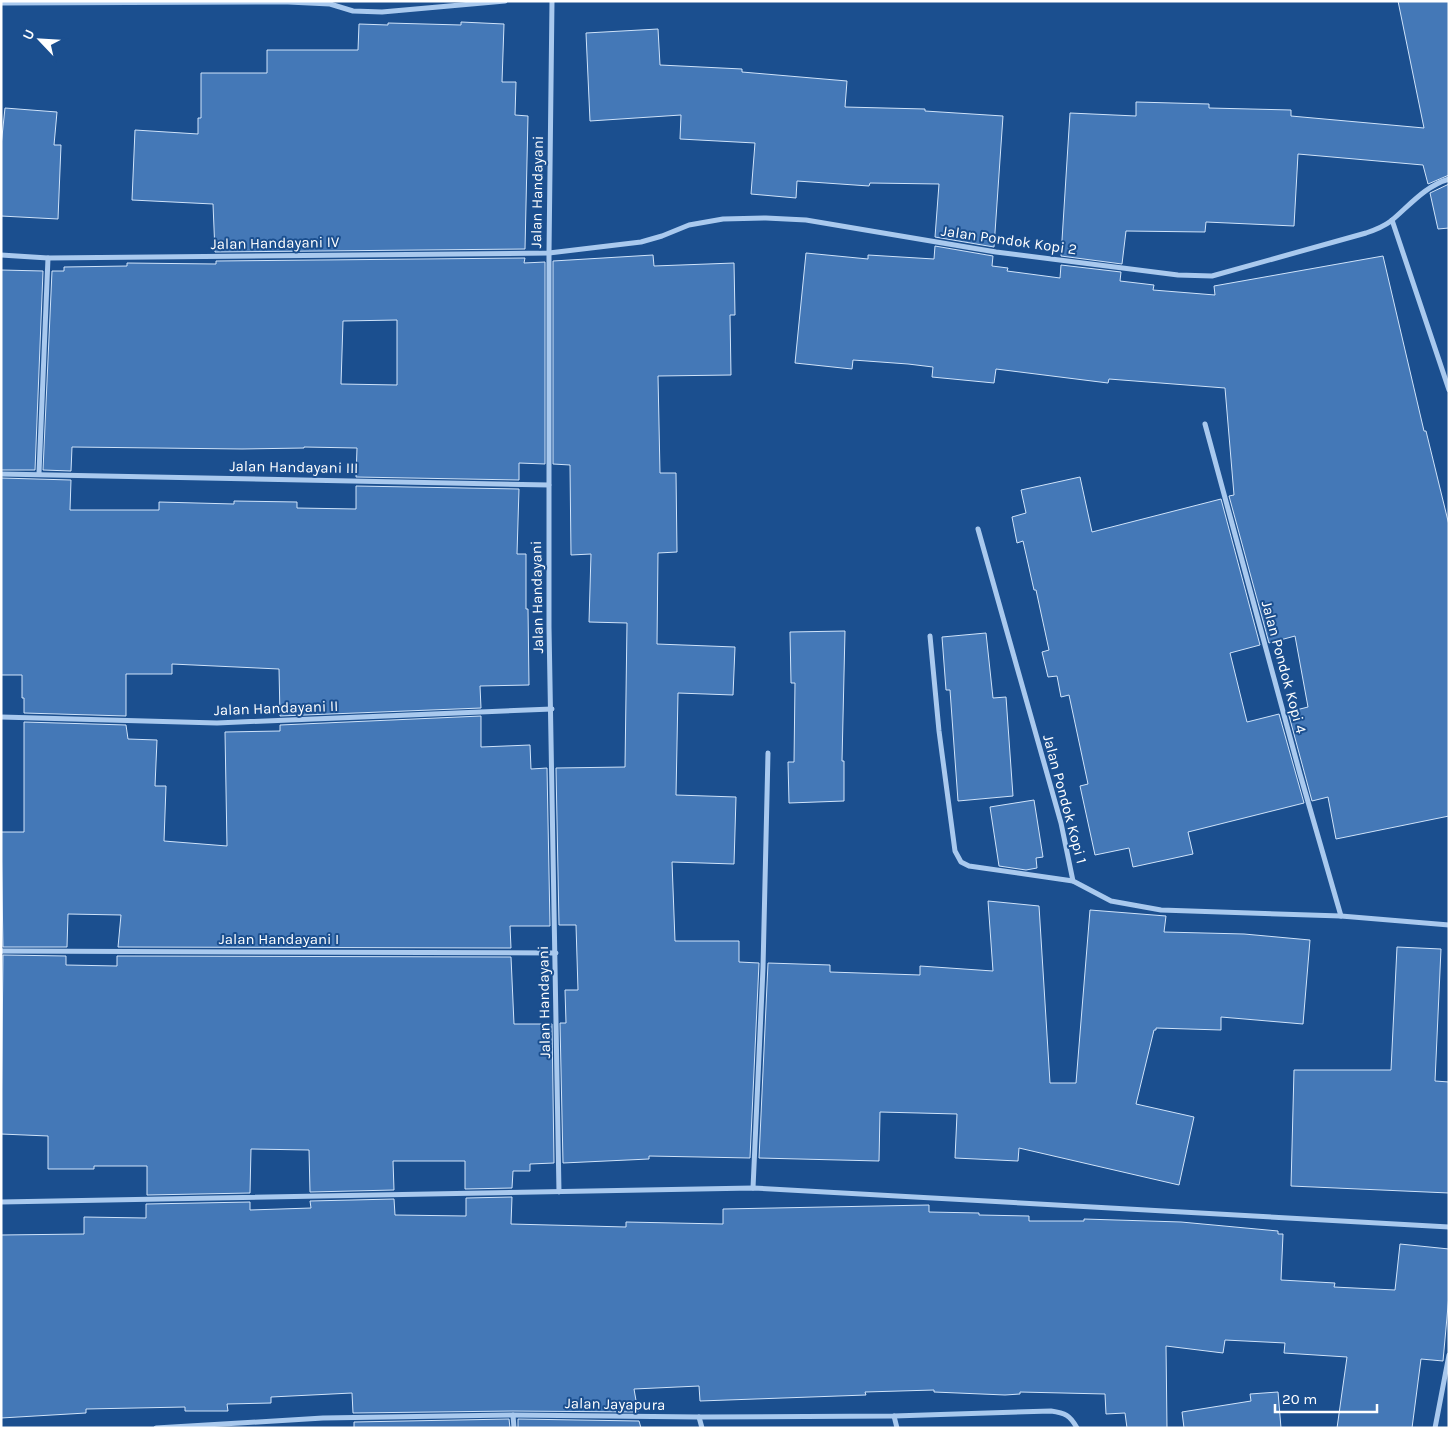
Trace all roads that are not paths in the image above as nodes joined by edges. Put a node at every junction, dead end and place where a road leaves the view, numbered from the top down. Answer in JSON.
{"nodes":[{"id":1,"x":505,"y":1,"type":"edge"},
{"id":2,"x":552,"y":1,"type":"edge"},
{"id":3,"x":77,"y":2,"type":"edge"},
{"id":4,"x":314,"y":2,"type":"edge"},
{"id":5,"x":1,"y":3,"type":"edge"},
{"id":6,"x":1449,"y":179,"type":"edge"},
{"id":7,"x":1392,"y":220,"type":"junction"},
{"id":8,"x":549,"y":253,"type":"junction"},
{"id":9,"x":1,"y":255,"type":"edge"},
{"id":10,"x":48,"y":258,"type":"junction"},
{"id":11,"x":1449,"y":390,"type":"edge"},
{"id":12,"x":1205,"y":424,"type":"dead end"},
{"id":13,"x":39,"y":473,"type":"junction"},
{"id":14,"x":1,"y":474,"type":"edge"},
{"id":15,"x":548,"y":485,"type":"junction"},
{"id":16,"x":978,"y":529,"type":"dead end"},
{"id":17,"x":930,"y":636,"type":"dead end"},
{"id":18,"x":552,"y":709,"type":"junction"},
{"id":19,"x":1,"y":717,"type":"edge"},
{"id":20,"x":768,"y":753,"type":"dead end"},
{"id":21,"x":1073,"y":881,"type":"junction"},
{"id":22,"x":1341,"y":916,"type":"junction"},
{"id":23,"x":1449,"y":924,"type":"edge"},
{"id":24,"x":1,"y":951,"type":"edge"},
{"id":25,"x":556,"y":953,"type":"junction"},
{"id":26,"x":753,"y":1188,"type":"junction"},
{"id":27,"x":559,"y":1192,"type":"junction"},
{"id":28,"x":1,"y":1202,"type":"edge"},
{"id":29,"x":1449,"y":1227,"type":"edge"},
{"id":30,"x":1449,"y":1355,"type":"edge"},
{"id":31,"x":513,"y":1415,"type":"junction"},
{"id":32,"x":894,"y":1416,"type":"junction"},
{"id":33,"x":700,"y":1418,"type":"junction"},
{"id":34,"x":156,"y":1428,"type":"edge"},
{"id":35,"x":514,"y":1428,"type":"edge"},
{"id":36,"x":702,"y":1428,"type":"edge"},
{"id":37,"x":897,"y":1428,"type":"edge"},
{"id":38,"x":1077,"y":1428,"type":"edge"},
{"id":39,"x":1435,"y":1428,"type":"edge"}],
"edges":[{"from":1,"to":4,"type":"street"},
{"from":2,"to":8,"type":"street","name":"Jalan Handayani"},
{"from":3,"to":4,"type":"street"},
{"from":3,"to":5,"type":"street"},
{"from":6,"to":7,"type":"street","name":"Jalan Pondok Kopi 2"},
{"from":7,"to":8,"type":"street","name":"Jalan Pondok Kopi 2"},
{"from":7,"to":11,"type":"street"},
{"from":8,"to":10,"type":"street","name":"Jalan Handayani IV"},
{"from":8,"to":15,"type":"street","name":"Jalan Handayani"},
{"from":9,"to":10,"type":"street","name":"Jalan Handayani IV"},
{"from":10,"to":13,"type":"street"},
{"from":12,"to":22,"type":"street","name":"Jalan Pondok Kopi 4"},
{"from":13,"to":14,"type":"street","name":"Jalan Handayani III"},
{"from":13,"to":15,"type":"street","name":"Jalan Handayani III"},
{"from":15,"to":18,"type":"street","name":"Jalan Handayani"},
{"from":16,"to":21,"type":"street","name":"Jalan Pondok Kopi 1"},
{"from":17,"to":21,"type":"street"},
{"from":18,"to":19,"type":"street","name":"Jalan Handayani II"},
{"from":18,"to":25,"type":"street","name":"Jalan Handayani"},
{"from":20,"to":26,"type":"street"},
{"from":21,"to":22,"type":"street","name":"Jalan Pondok Kopi 1"},
{"from":22,"to":23,"type":"street","name":"Jalan Pondok Kopi 1"},
{"from":24,"to":25,"type":"street","name":"Jalan Handayani I"},
{"from":25,"to":27,"type":"street","name":"Jalan Handayani"},
{"from":26,"to":27,"type":"street"},
{"from":26,"to":29,"type":"street"},
{"from":27,"to":28,"type":"street"},
{"from":30,"to":39,"type":"street"},
{"from":31,"to":33,"type":"street","name":"Jalan Jayapura"},
{"from":31,"to":34,"type":"street","name":"Jalan Jayapura"},
{"from":31,"to":35,"type":"street"},
{"from":32,"to":33,"type":"street","name":"Jalan Jayapura"},
{"from":32,"to":37,"type":"street"},
{"from":32,"to":38,"type":"street","name":"Jalan Jayapura"},
{"from":33,"to":36,"type":"street"}]}
